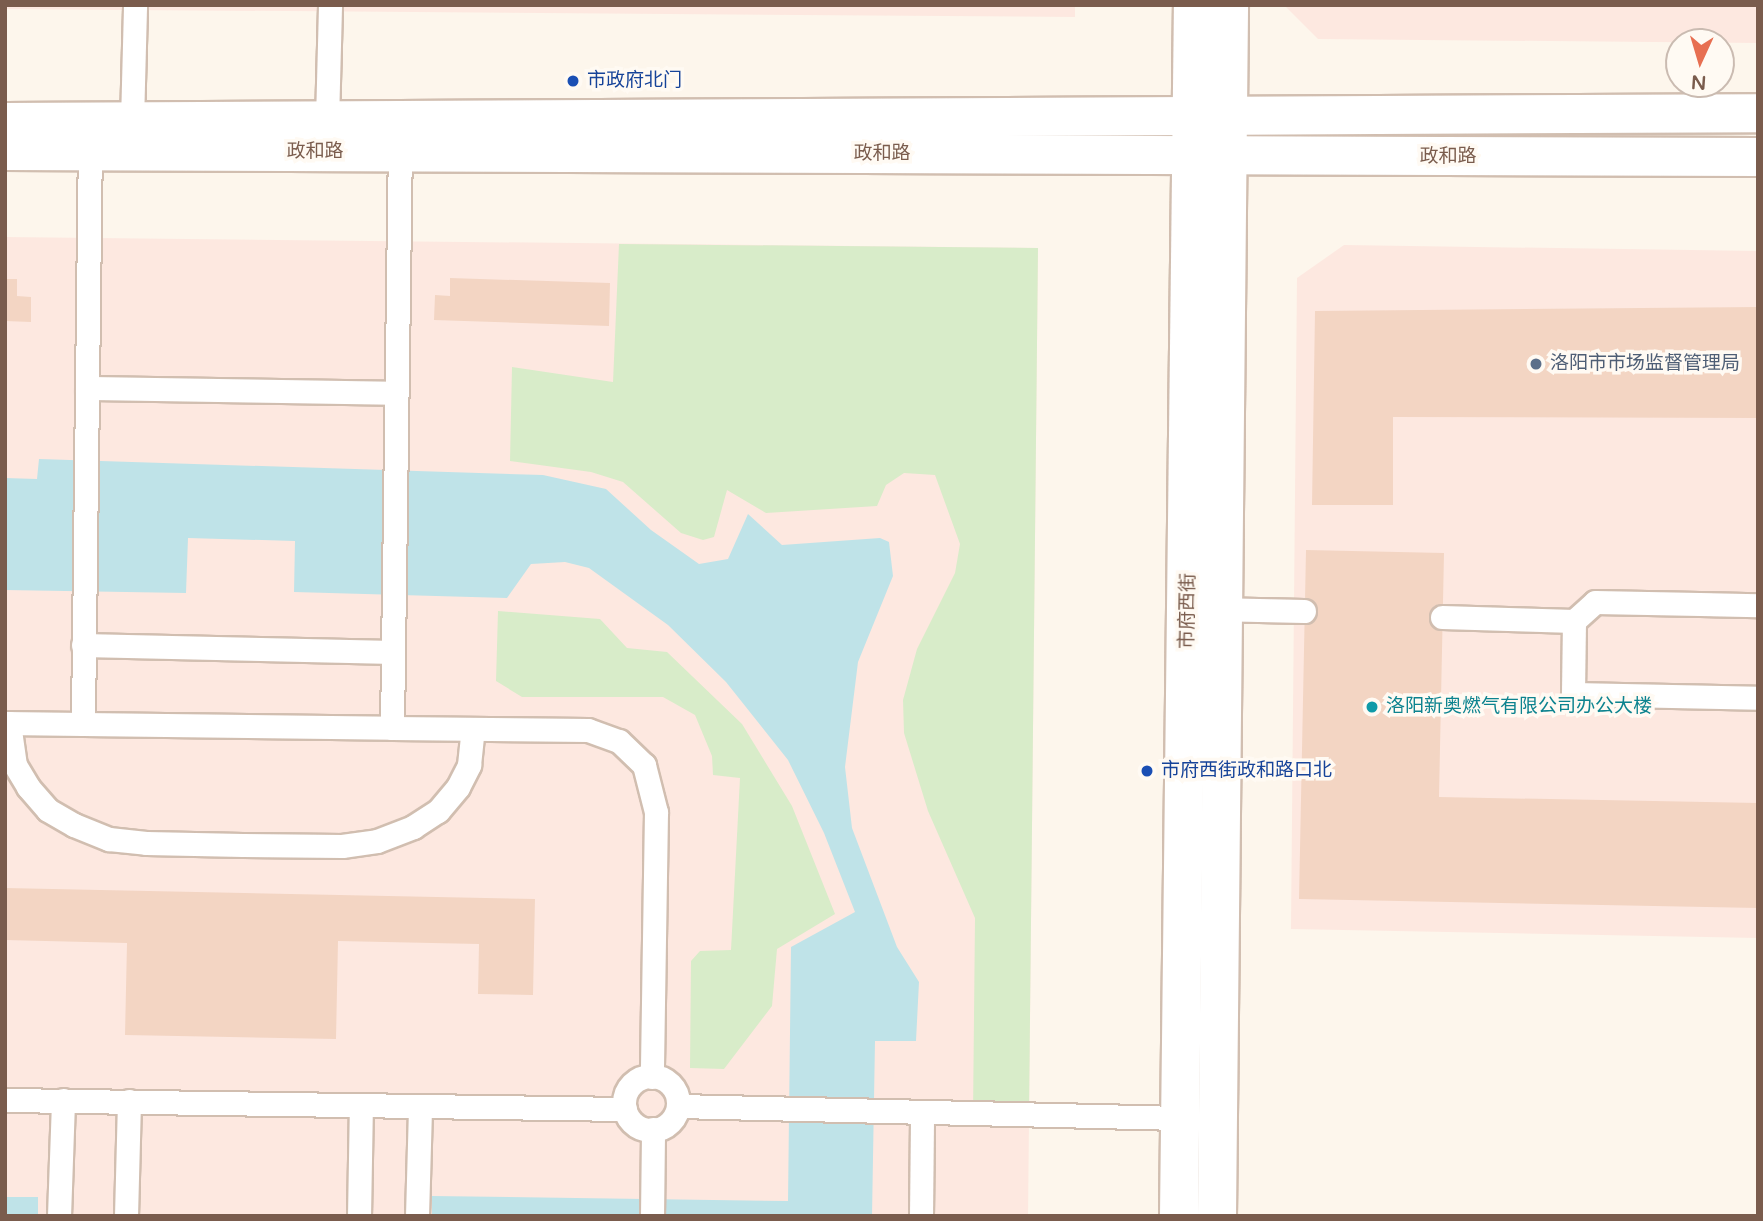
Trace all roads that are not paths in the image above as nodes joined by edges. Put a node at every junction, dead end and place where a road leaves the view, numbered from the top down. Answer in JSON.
{"nodes":[{"id":1,"x":135,"y":5,"type":"edge"},
{"id":2,"x":330,"y":5,"type":"edge"},
{"id":3,"x":1194,"y":5,"type":"edge"},
{"id":4,"x":1229,"y":5,"type":"edge"},
{"id":5,"x":1758,"y":113,"type":"edge"},
{"id":6,"x":1211,"y":116,"type":"junction"},
{"id":7,"x":327,"y":121,"type":"junction"},
{"id":8,"x":5,"y":122,"type":"edge"},
{"id":9,"x":132,"y":122,"type":"junction"},
{"id":10,"x":90,"y":137,"type":"junction"},
{"id":11,"x":400,"y":137,"type":"junction"},
{"id":12,"x":5,"y":151,"type":"edge"},
{"id":13,"x":1211,"y":156,"type":"junction"},
{"id":14,"x":1758,"y":157,"type":"edge"},
{"id":15,"x":87,"y":387,"type":"junction"},
{"id":16,"x":396,"y":393,"type":"junction"},
{"id":17,"x":1758,"y":605,"type":"edge"},
{"id":18,"x":1206,"y":609,"type":"junction"},
{"id":19,"x":1304,"y":611,"type":"dead end"},
{"id":20,"x":1442,"y":617,"type":"dead end"},
{"id":21,"x":1574,"y":621,"type":"junction"},
{"id":22,"x":83,"y":645,"type":"junction"},
{"id":23,"x":393,"y":652,"type":"junction"},
{"id":24,"x":1758,"y":698,"type":"edge"},
{"id":25,"x":7,"y":723,"type":"edge"},
{"id":26,"x":83,"y":724,"type":"junction"},
{"id":27,"x":392,"y":728,"type":"junction"},
{"id":28,"x":473,"y":729,"type":"junction"},
{"id":29,"x":652,"y":1077,"type":"junction"},
{"id":30,"x":5,"y":1100,"type":"edge"},
{"id":31,"x":63,"y":1100,"type":"junction"},
{"id":32,"x":129,"y":1101,"type":"junction"},
{"id":33,"x":361,"y":1105,"type":"junction"},
{"id":34,"x":678,"y":1105,"type":"junction"},
{"id":35,"x":420,"y":1106,"type":"junction"},
{"id":36,"x":625,"y":1109,"type":"junction"},
{"id":37,"x":922,"y":1113,"type":"junction"},
{"id":38,"x":1181,"y":1118,"type":"junction"},
{"id":39,"x":653,"y":1129,"type":"junction"},
{"id":40,"x":59,"y":1216,"type":"edge"},
{"id":41,"x":126,"y":1216,"type":"edge"},
{"id":42,"x":359,"y":1216,"type":"edge"},
{"id":43,"x":417,"y":1216,"type":"edge"},
{"id":44,"x":652,"y":1216,"type":"edge"},
{"id":45,"x":921,"y":1216,"type":"edge"},
{"id":46,"x":1179,"y":1216,"type":"edge"},
{"id":47,"x":1217,"y":1216,"type":"edge"}],
"edges":[{"from":1,"to":9,"type":"lane"},
{"from":2,"to":7,"type":"lane"},
{"from":3,"to":6,"type":"street","name":"市府西街"},
{"from":4,"to":6,"type":"street","name":"市府西街"},
{"from":5,"to":6,"type":"street","name":"政和路"},
{"from":6,"to":11,"type":"street","name":"政和路"},
{"from":6,"to":13,"type":"street","name":"市府西街"},
{"from":7,"to":9,"type":"street","name":"政和路"},
{"from":7,"to":11,"type":"street","name":"政和路"},
{"from":8,"to":10,"type":"street","name":"政和路"},
{"from":9,"to":10,"type":"street","name":"政和路"},
{"from":10,"to":11,"type":"street","name":"政和路"},
{"from":10,"to":12,"type":"street","name":"政和路"},
{"from":10,"to":15,"type":"lane"},
{"from":11,"to":13,"type":"street","name":"政和路"},
{"from":11,"to":16,"type":"lane"},
{"from":13,"to":14,"type":"street","name":"政和路"},
{"from":13,"to":18,"type":"street","name":"市府西街"},
{"from":15,"to":16,"type":"lane"},
{"from":15,"to":22,"type":"lane"},
{"from":16,"to":23,"type":"lane"},
{"from":17,"to":21,"type":"lane"},
{"from":18,"to":19,"type":"lane"},
{"from":18,"to":38,"type":"street","name":"市府西街"},
{"from":18,"to":47,"type":"street","name":"市府西街"},
{"from":20,"to":21,"type":"lane"},
{"from":21,"to":24,"type":"lane"},
{"from":22,"to":23,"type":"lane"},
{"from":22,"to":26,"type":"lane"},
{"from":23,"to":27,"type":"lane"},
{"from":25,"to":26,"type":"lane"},
{"from":25,"to":28,"type":"lane"},
{"from":26,"to":27,"type":"lane"},
{"from":27,"to":28,"type":"lane"},
{"from":28,"to":29,"type":"lane"},
{"from":29,"to":34,"type":"lane"},
{"from":29,"to":36,"type":"lane"},
{"from":30,"to":31,"type":"lane"},
{"from":31,"to":32,"type":"lane"},
{"from":31,"to":40,"type":"lane"},
{"from":32,"to":33,"type":"lane"},
{"from":32,"to":41,"type":"lane"},
{"from":33,"to":35,"type":"lane"},
{"from":33,"to":42,"type":"lane"},
{"from":34,"to":37,"type":"lane"},
{"from":34,"to":39,"type":"lane"},
{"from":35,"to":36,"type":"lane"},
{"from":35,"to":43,"type":"lane"},
{"from":36,"to":39,"type":"lane"},
{"from":37,"to":38,"type":"lane"},
{"from":37,"to":45,"type":"lane"},
{"from":38,"to":46,"type":"street","name":"市府西街"},
{"from":39,"to":44,"type":"lane"}]}
